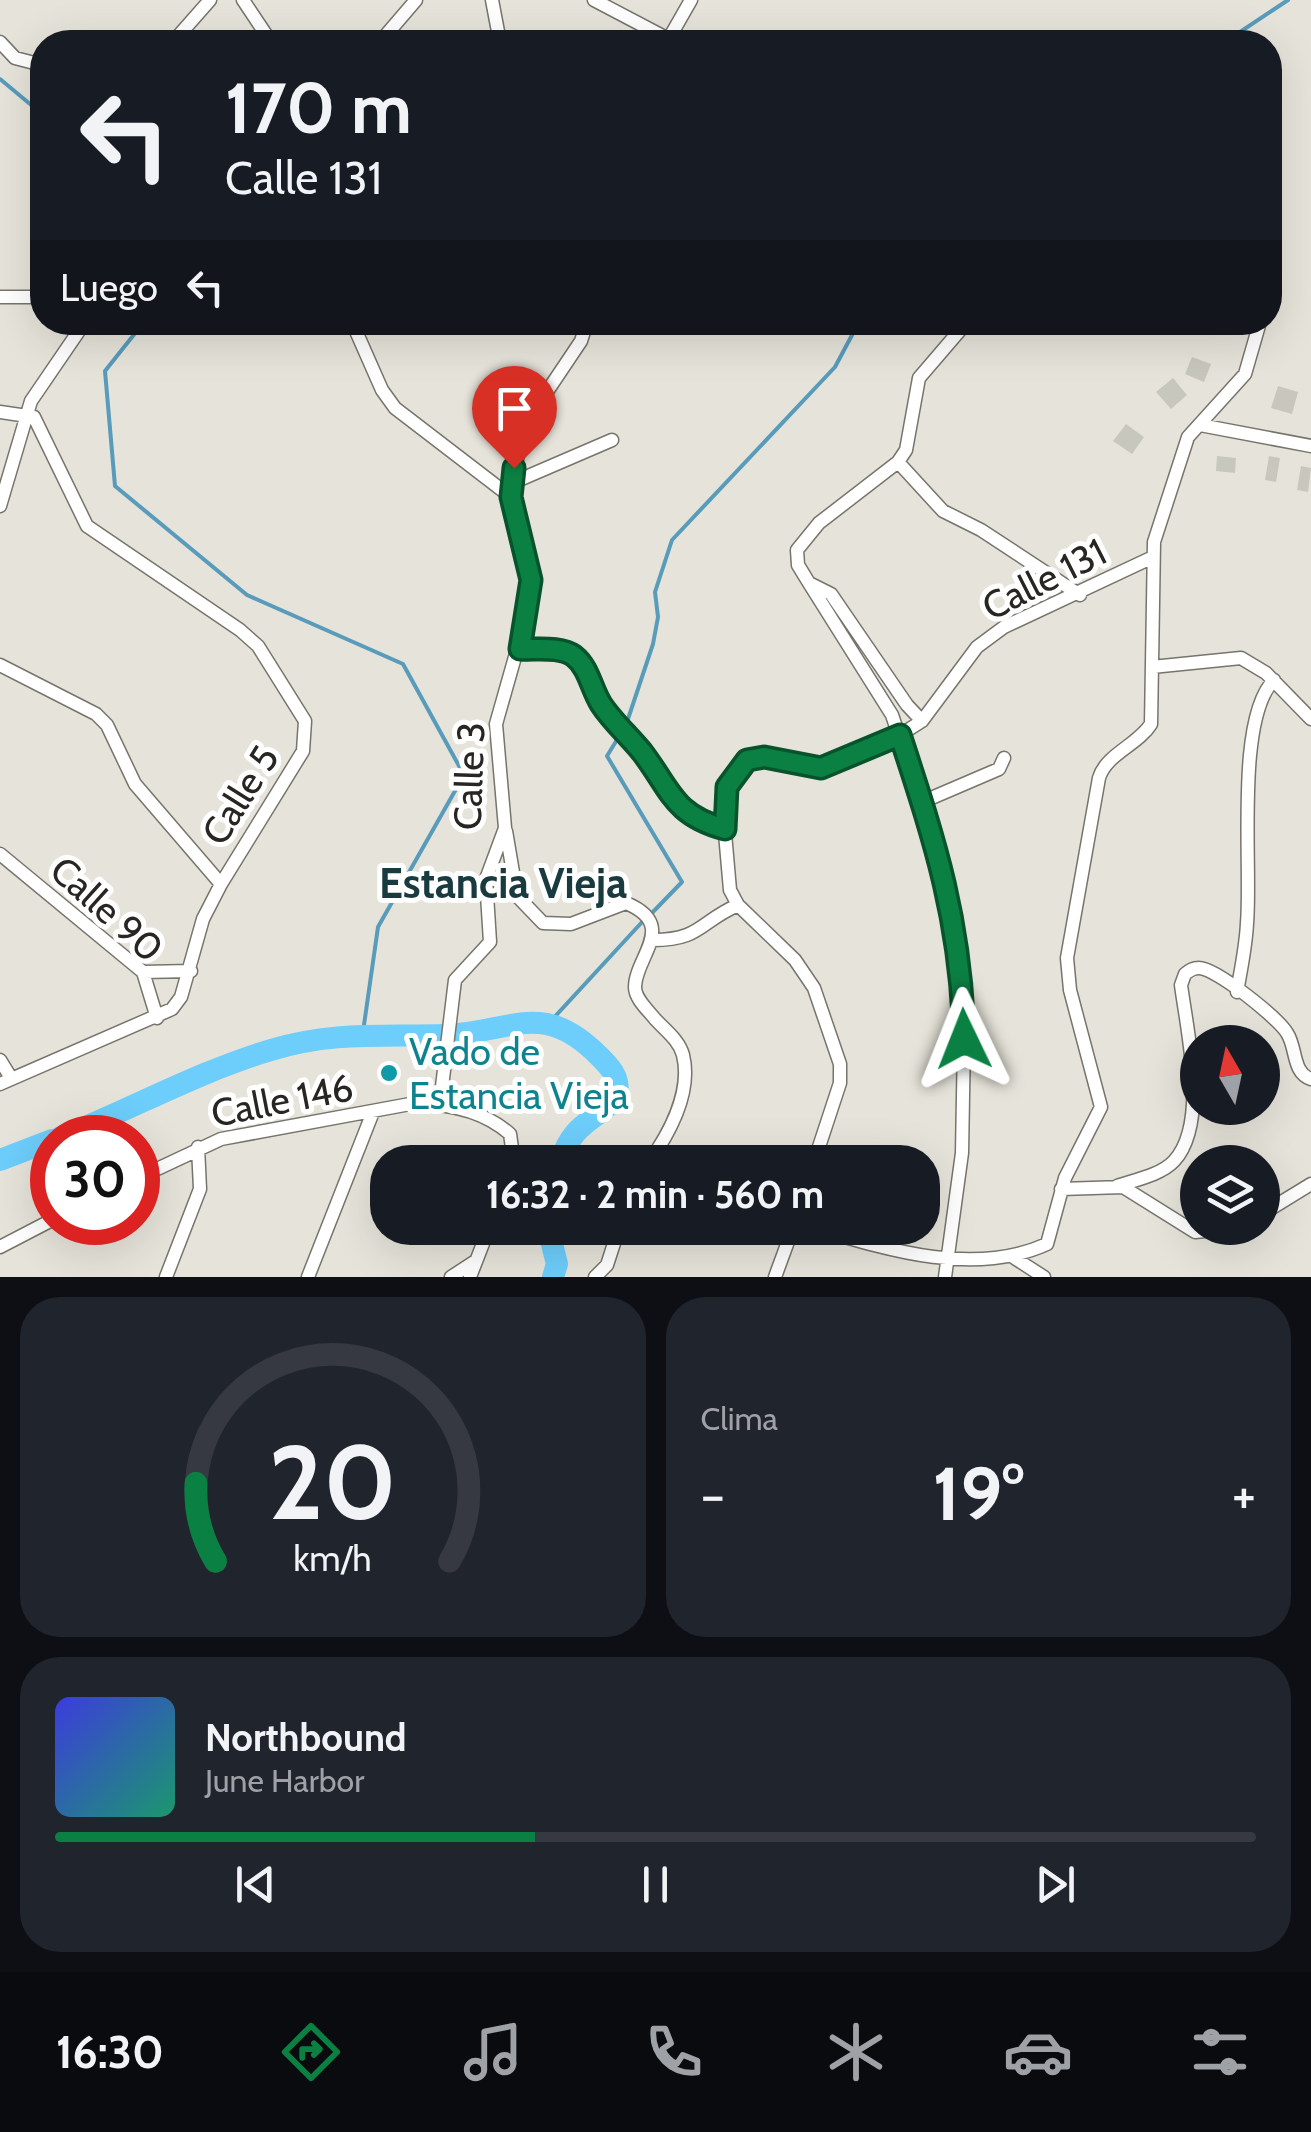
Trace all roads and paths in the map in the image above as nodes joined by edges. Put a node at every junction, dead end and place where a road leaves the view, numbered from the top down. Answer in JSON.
{"nodes":[{"id":1,"x":210,"y":0,"type":"edge"},
{"id":2,"x":244,"y":0,"type":"edge"},
{"id":3,"x":416,"y":0,"type":"edge"},
{"id":4,"x":492,"y":0,"type":"edge"},
{"id":5,"x":594,"y":0,"type":"edge"},
{"id":6,"x":691,"y":0,"type":"edge"},
{"id":7,"x":184,"y":30,"type":"edge"},
{"id":8,"x":263,"y":30,"type":"edge"},
{"id":9,"x":390,"y":30,"type":"edge"},
{"id":10,"x":498,"y":30,"type":"edge"},
{"id":11,"x":648,"y":30,"type":"edge"},
{"id":12,"x":676,"y":30,"type":"edge"},
{"id":13,"x":0,"y":42,"type":"edge"},
{"id":14,"x":30,"y":61,"type":"edge"},
{"id":15,"x":0,"y":297,"type":"edge"},
{"id":16,"x":30,"y":297,"type":"edge"},
{"id":17,"x":78,"y":335,"type":"edge"},
{"id":18,"x":358,"y":335,"type":"edge"},
{"id":19,"x":583,"y":335,"type":"edge"},
{"id":20,"x":956,"y":335,"type":"edge"},
{"id":21,"x":1256,"y":335,"type":"edge"},
{"id":22,"x":0,"y":412,"type":"edge"},
{"id":23,"x":26,"y":416,"type":"junction"},
{"id":24,"x":1200,"y":425,"type":"junction"},
{"id":25,"x":612,"y":440,"type":"dead end"},
{"id":26,"x":1311,"y":446,"type":"edge"},
{"id":27,"x":898,"y":462,"type":"junction"},
{"id":28,"x":512,"y":490,"type":"junction"},
{"id":29,"x":0,"y":506,"type":"edge"},
{"id":30,"x":1152,"y":558,"type":"junction"},
{"id":31,"x":809,"y":583,"type":"junction"},
{"id":32,"x":1080,"y":595,"type":"junction"},
{"id":33,"x":520,"y":649,"type":"junction"},
{"id":34,"x":0,"y":664,"type":"edge"},
{"id":35,"x":1152,"y":667,"type":"junction"},
{"id":36,"x":1274,"y":680,"type":"junction"},
{"id":37,"x":1311,"y":719,"type":"edge"},
{"id":38,"x":922,"y":721,"type":"junction"},
{"id":39,"x":900,"y":735,"type":"junction"},
{"id":40,"x":1004,"y":758,"type":"dead end"},
{"id":41,"x":922,"y":802,"type":"junction"},
{"id":42,"x":505,"y":828,"type":"junction"},
{"id":43,"x":725,"y":829,"type":"junction"},
{"id":44,"x":0,"y":854,"type":"edge"},
{"id":45,"x":220,"y":884,"type":"junction"},
{"id":46,"x":738,"y":905,"type":"junction"},
{"id":47,"x":653,"y":940,"type":"junction"},
{"id":48,"x":191,"y":971,"type":"junction"},
{"id":49,"x":142,"y":972,"type":"junction"},
{"id":50,"x":1237,"y":992,"type":"junction"},
{"id":51,"x":156,"y":1018,"type":"junction"},
{"id":52,"x":0,"y":1060,"type":"edge"},
{"id":53,"x":1311,"y":1079,"type":"edge"},
{"id":54,"x":6,"y":1081,"type":"edge"},
{"id":55,"x":440,"y":1103,"type":"junction"},
{"id":56,"x":373,"y":1112,"type":"junction"},
{"id":57,"x":512,"y":1145,"type":"edge"},
{"id":58,"x":660,"y":1145,"type":"edge"},
{"id":59,"x":820,"y":1145,"type":"edge"},
{"id":60,"x":198,"y":1148,"type":"junction"},
{"id":61,"x":160,"y":1167,"type":"edge"},
{"id":62,"x":1311,"y":1184,"type":"edge"},
{"id":63,"x":1117,"y":1186,"type":"junction"},
{"id":64,"x":1062,"y":1189,"type":"junction"},
{"id":65,"x":1280,"y":1203,"type":"edge"},
{"id":66,"x":1180,"y":1223,"type":"edge"},
{"id":67,"x":30,"y":1231,"type":"edge"},
{"id":68,"x":482,"y":1245,"type":"edge"},
{"id":69,"x":614,"y":1245,"type":"edge"},
{"id":70,"x":787,"y":1245,"type":"edge"},
{"id":71,"x":866,"y":1245,"type":"edge"},
{"id":72,"x":0,"y":1247,"type":"edge"},
{"id":73,"x":1013,"y":1257,"type":"junction"},
{"id":74,"x":476,"y":1260,"type":"junction"},
{"id":75,"x":946,"y":1272,"type":"edge"},
{"id":76,"x":166,"y":1277,"type":"edge"},
{"id":77,"x":308,"y":1277,"type":"edge"},
{"id":78,"x":452,"y":1277,"type":"edge"},
{"id":79,"x":470,"y":1277,"type":"edge"},
{"id":80,"x":595,"y":1277,"type":"edge"},
{"id":81,"x":775,"y":1277,"type":"edge"},
{"id":82,"x":1044,"y":1277,"type":"edge"}],
"edges":[{"from":1,"to":7,"type":"street"},
{"from":2,"to":8,"type":"street"},
{"from":3,"to":9,"type":"street"},
{"from":4,"to":10,"type":"street"},
{"from":5,"to":11,"type":"street"},
{"from":6,"to":12,"type":"street"},
{"from":13,"to":14,"type":"street"},
{"from":15,"to":16,"type":"street"},
{"from":17,"to":23,"type":"street"},
{"from":18,"to":28,"type":"street"},
{"from":19,"to":28,"type":"street","name":"Calle 3"},
{"from":20,"to":27,"type":"street"},
{"from":21,"to":24,"type":"street"},
{"from":22,"to":23,"type":"street"},
{"from":23,"to":29,"type":"street"},
{"from":23,"to":45,"type":"street","name":"Calle 5"},
{"from":24,"to":26,"type":"street"},
{"from":24,"to":30,"type":"street"},
{"from":25,"to":28,"type":"street"},
{"from":27,"to":31,"type":"street"},
{"from":27,"to":32,"type":"street"},
{"from":28,"to":33,"type":"street","name":"Calle 3"},
{"from":30,"to":32,"type":"street","name":"Calle 131"},
{"from":30,"to":35,"type":"street"},
{"from":31,"to":38,"type":"street"},
{"from":31,"to":39,"type":"street"},
{"from":32,"to":38,"type":"street","name":"Calle 131"},
{"from":33,"to":42,"type":"street","name":"Calle 3"},
{"from":33,"to":43,"type":"street"},
{"from":34,"to":45,"type":"street"},
{"from":35,"to":36,"type":"street"},
{"from":35,"to":64,"type":"street"},
{"from":36,"to":37,"type":"street"},
{"from":36,"to":50,"type":"street"},
{"from":38,"to":39,"type":"street","name":"Calle 131"},
{"from":39,"to":41,"type":"street"},
{"from":39,"to":43,"type":"street","name":"Calle 131"},
{"from":40,"to":41,"type":"street"},
{"from":41,"to":75,"type":"street"},
{"from":42,"to":47,"type":"street"},
{"from":42,"to":55,"type":"street","name":"Calle 3"},
{"from":43,"to":46,"type":"street","name":"Calle 131"},
{"from":44,"to":49,"type":"street","name":"Calle 90"},
{"from":45,"to":48,"type":"street","name":"Calle 5"},
{"from":46,"to":47,"type":"street"},
{"from":46,"to":59,"type":"street"},
{"from":47,"to":58,"type":"street"},
{"from":48,"to":49,"type":"street"},
{"from":48,"to":51,"type":"street","name":"Calle 5"},
{"from":49,"to":51,"type":"street","name":"Calle 90"},
{"from":50,"to":53,"type":"street"},
{"from":50,"to":63,"type":"street"},
{"from":51,"to":54,"type":"street","name":"Calle 5"},
{"from":52,"to":54,"type":"street"},
{"from":55,"to":56,"type":"street","name":"Calle 146"},
{"from":55,"to":57,"type":"street","name":"Calle 146"},
{"from":56,"to":60,"type":"street","name":"Calle 146"},
{"from":56,"to":77,"type":"street"},
{"from":60,"to":61,"type":"street","name":"Calle 146"},
{"from":60,"to":76,"type":"street"},
{"from":62,"to":65,"type":"street"},
{"from":63,"to":64,"type":"street"},
{"from":63,"to":66,"type":"street"},
{"from":64,"to":73,"type":"street"},
{"from":67,"to":72,"type":"street"},
{"from":68,"to":74,"type":"street"},
{"from":69,"to":80,"type":"street"},
{"from":70,"to":81,"type":"street"},
{"from":71,"to":75,"type":"street"},
{"from":73,"to":75,"type":"street"},
{"from":73,"to":82,"type":"street"},
{"from":74,"to":78,"type":"street"},
{"from":74,"to":79,"type":"street"}]}
